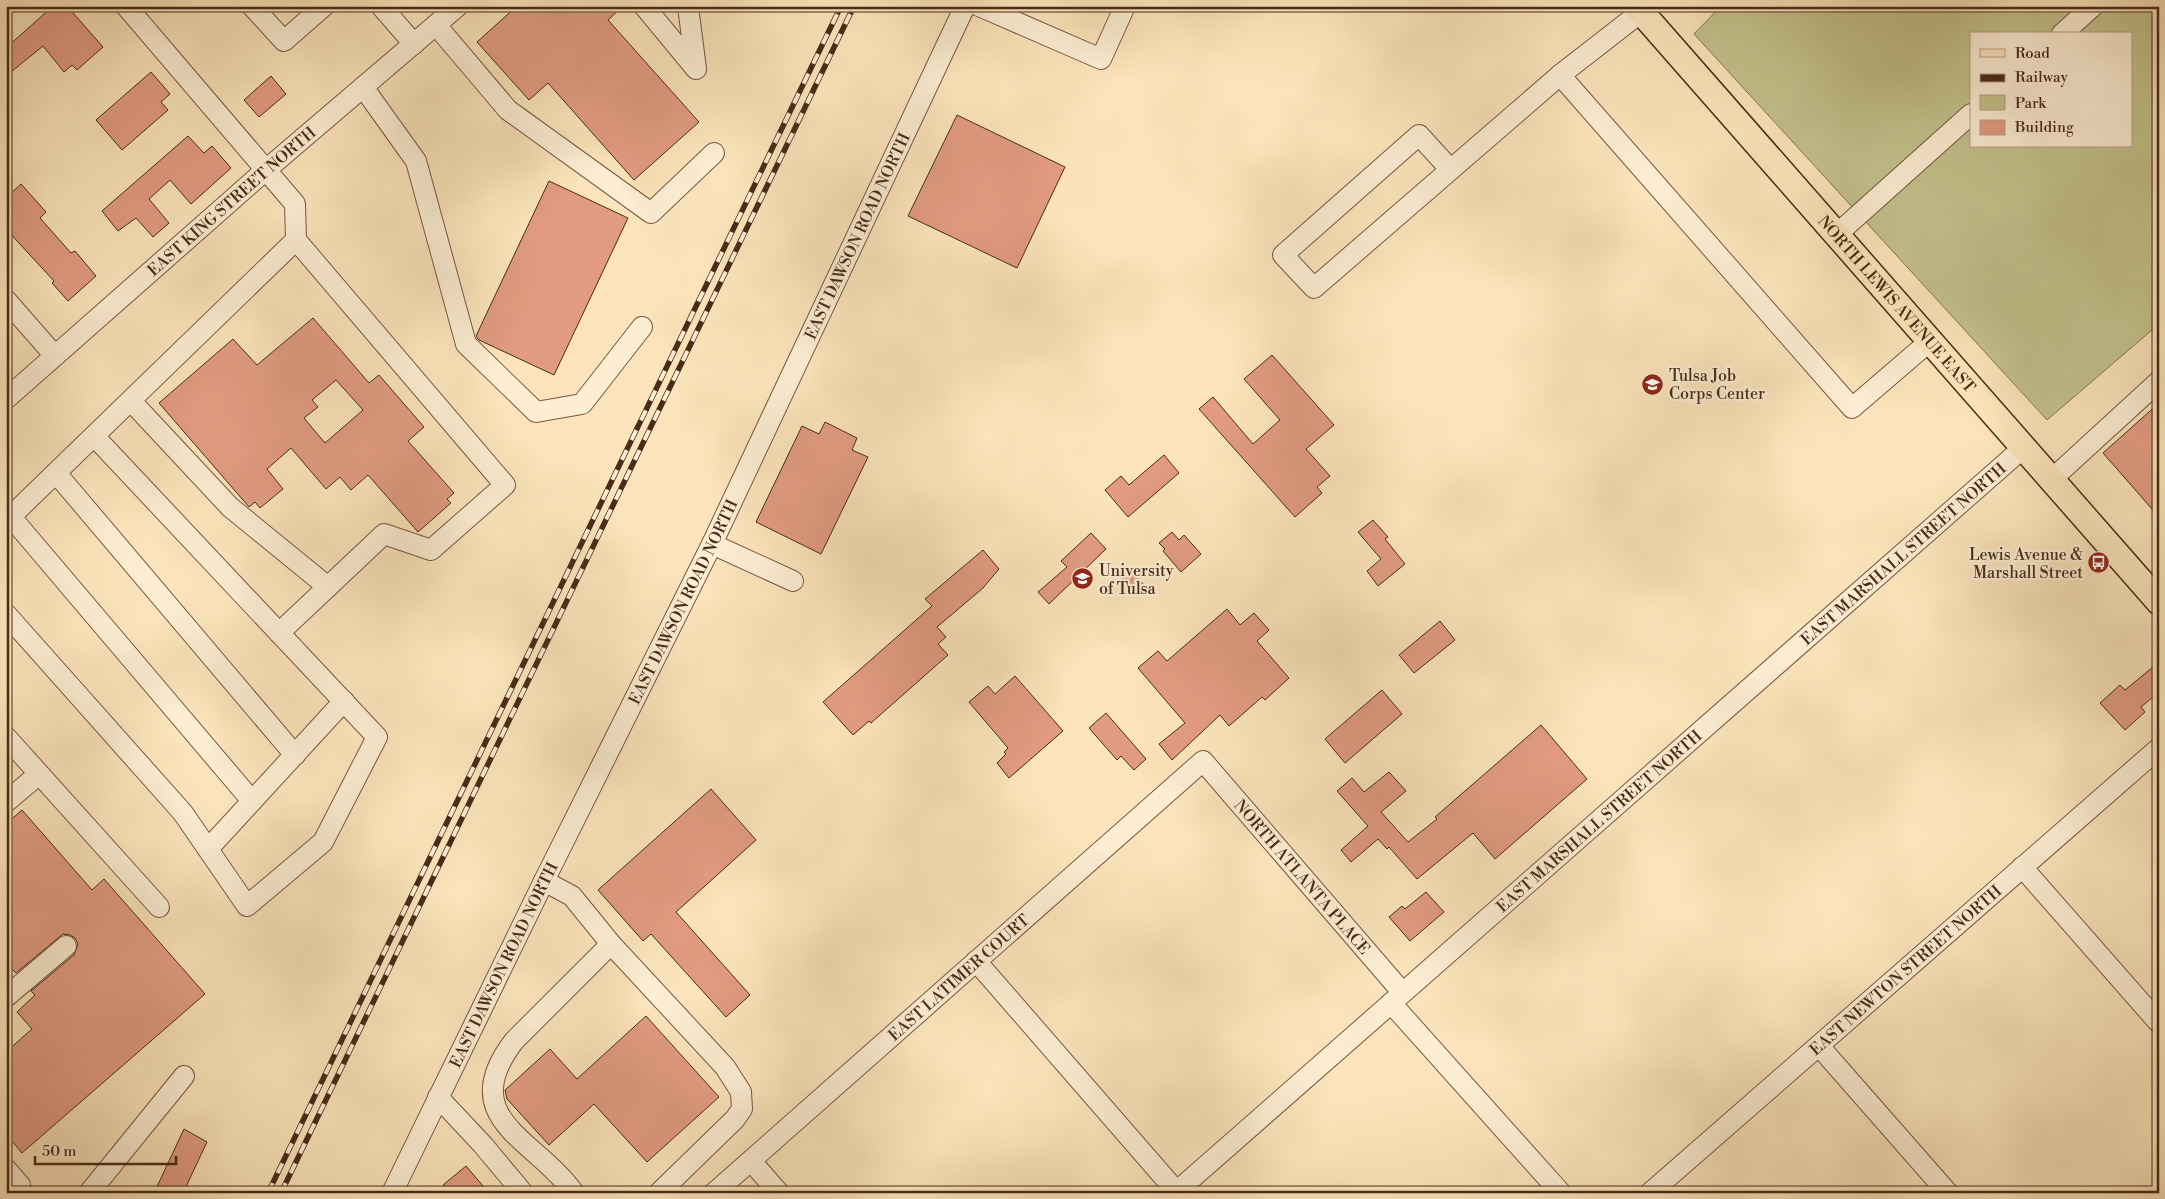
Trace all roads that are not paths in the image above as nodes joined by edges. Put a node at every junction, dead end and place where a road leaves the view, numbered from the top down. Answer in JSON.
{"nodes":[{"id":1,"x":126,"y":6,"type":"edge"},
{"id":2,"x":252,"y":6,"type":"edge"},
{"id":3,"x":324,"y":6,"type":"edge"},
{"id":4,"x":381,"y":6,"type":"edge"},
{"id":5,"x":458,"y":6,"type":"edge"},
{"id":6,"x":644,"y":6,"type":"edge"},
{"id":7,"x":688,"y":6,"type":"edge"},
{"id":8,"x":966,"y":6,"type":"edge"},
{"id":9,"x":979,"y":6,"type":"edge"},
{"id":10,"x":1125,"y":6,"type":"edge"},
{"id":11,"x":2092,"y":6,"type":"edge"},
{"id":12,"x":1639,"y":9,"type":"edge"},
{"id":13,"x":1015,"y":13,"type":"edge"},
{"id":14,"x":436,"y":25,"type":"junction"},
{"id":15,"x":2064,"y":32,"type":"edge"},
{"id":16,"x":414,"y":44,"type":"junction"},
{"id":17,"x":1560,"y":75,"type":"junction"},
{"id":18,"x":363,"y":87,"type":"junction"},
{"id":19,"x":1970,"y":115,"type":"edge"},
{"id":20,"x":714,"y":153,"type":"dead end"},
{"id":21,"x":267,"y":169,"type":"junction"},
{"id":22,"x":1450,"y":169,"type":"junction"},
{"id":23,"x":1836,"y":234,"type":"junction"},
{"id":24,"x":296,"y":240,"type":"junction"},
{"id":25,"x":6,"y":300,"type":"edge"},
{"id":26,"x":642,"y":327,"type":"dead end"},
{"id":27,"x":1930,"y":341,"type":"junction"},
{"id":28,"x":55,"y":356,"type":"junction"},
{"id":29,"x":2159,"y":381,"type":"edge"},
{"id":30,"x":9,"y":401,"type":"edge"},
{"id":31,"x":131,"y":401,"type":"junction"},
{"id":32,"x":94,"y":436,"type":"junction"},
{"id":33,"x":2023,"y":448,"type":"junction"},
{"id":34,"x":56,"y":473,"type":"junction"},
{"id":35,"x":2051,"y":480,"type":"junction"},
{"id":36,"x":8,"y":519,"type":"edge"},
{"id":37,"x":712,"y":544,"type":"junction"},
{"id":38,"x":793,"y":581,"type":"dead end"},
{"id":39,"x":328,"y":587,"type":"junction"},
{"id":40,"x":2159,"y":602,"type":"edge"},
{"id":41,"x":6,"y":614,"type":"edge"},
{"id":42,"x":279,"y":633,"type":"junction"},
{"id":43,"x":344,"y":701,"type":"junction"},
{"id":44,"x":6,"y":737,"type":"edge"},
{"id":45,"x":2159,"y":748,"type":"edge"},
{"id":46,"x":295,"y":755,"type":"junction"},
{"id":47,"x":1203,"y":761,"type":"joint"},
{"id":48,"x":39,"y":774,"type":"junction"},
{"id":49,"x":252,"y":800,"type":"junction"},
{"id":50,"x":6,"y":802,"type":"edge"},
{"id":51,"x":208,"y":849,"type":"junction"},
{"id":52,"x":2022,"y":867,"type":"junction"},
{"id":53,"x":544,"y":881,"type":"junction"},
{"id":54,"x":159,"y":907,"type":"dead end"},
{"id":55,"x":612,"y":944,"type":"junction"},
{"id":56,"x":66,"y":946,"type":"dead end"},
{"id":57,"x":976,"y":960,"type":"junction"},
{"id":58,"x":6,"y":997,"type":"edge"},
{"id":59,"x":1397,"y":998,"type":"junction"},
{"id":60,"x":2159,"y":1023,"type":"edge"},
{"id":61,"x":1819,"y":1046,"type":"junction"},
{"id":62,"x":184,"y":1076,"type":"dead end"},
{"id":63,"x":438,"y":1097,"type":"junction"},
{"id":64,"x":751,"y":1161,"type":"junction"},
{"id":65,"x":6,"y":1169,"type":"edge"},
{"id":66,"x":15,"y":1189,"type":"edge"},
{"id":67,"x":1176,"y":1192,"type":"edge"},
{"id":68,"x":89,"y":1193,"type":"edge"},
{"id":69,"x":392,"y":1193,"type":"edge"},
{"id":70,"x":523,"y":1193,"type":"edge"},
{"id":71,"x":574,"y":1193,"type":"edge"},
{"id":72,"x":659,"y":1193,"type":"edge"},
{"id":73,"x":714,"y":1193,"type":"edge"},
{"id":74,"x":778,"y":1193,"type":"edge"},
{"id":75,"x":1561,"y":1193,"type":"edge"},
{"id":76,"x":1650,"y":1193,"type":"edge"},
{"id":77,"x":1948,"y":1193,"type":"edge"}],
"edges":[{"from":1,"to":21,"type":"street"},
{"from":2,"to":3,"type":"street"},
{"from":4,"to":16,"type":"street"},
{"from":5,"to":14,"type":"street","name":"EAST KING STREET NORTH"},
{"from":6,"to":7,"type":"street"},
{"from":8,"to":37,"type":"street","name":"EAST DAWSON ROAD NORTH"},
{"from":9,"to":13,"type":"street"},
{"from":10,"to":13,"type":"street"},
{"from":11,"to":15,"type":"street"},
{"from":12,"to":17,"type":"street"},
{"from":12,"to":23,"type":"main road","name":"NORTH LEWIS AVENUE EAST"},
{"from":14,"to":16,"type":"street","name":"EAST KING STREET NORTH"},
{"from":14,"to":20,"type":"street"},
{"from":16,"to":18,"type":"street","name":"EAST KING STREET NORTH"},
{"from":17,"to":22,"type":"street"},
{"from":17,"to":27,"type":"street"},
{"from":18,"to":21,"type":"street","name":"EAST KING STREET NORTH"},
{"from":18,"to":26,"type":"street"},
{"from":19,"to":23,"type":"street"},
{"from":21,"to":24,"type":"street"},
{"from":21,"to":28,"type":"street","name":"EAST KING STREET NORTH"},
{"from":22,"to":22,"type":"street"},
{"from":23,"to":27,"type":"main road","name":"NORTH LEWIS AVENUE EAST"},
{"from":24,"to":31,"type":"street"},
{"from":24,"to":39,"type":"street"},
{"from":25,"to":28,"type":"street"},
{"from":27,"to":33,"type":"main road","name":"NORTH LEWIS AVENUE EAST"},
{"from":28,"to":30,"type":"street","name":"EAST KING STREET NORTH"},
{"from":29,"to":35,"type":"street"},
{"from":31,"to":32,"type":"street"},
{"from":31,"to":39,"type":"street"},
{"from":32,"to":34,"type":"street"},
{"from":32,"to":42,"type":"street"},
{"from":33,"to":35,"type":"main road","name":"NORTH LEWIS AVENUE EAST"},
{"from":33,"to":59,"type":"street","name":"EAST MARSHALL STREET NORTH"},
{"from":34,"to":36,"type":"street"},
{"from":34,"to":46,"type":"street"},
{"from":35,"to":40,"type":"main road","name":"NORTH LEWIS AVENUE EAST"},
{"from":36,"to":49,"type":"street"},
{"from":37,"to":38,"type":"street"},
{"from":37,"to":53,"type":"street","name":"EAST DAWSON ROAD NORTH"},
{"from":39,"to":42,"type":"street"},
{"from":41,"to":51,"type":"street"},
{"from":42,"to":43,"type":"street"},
{"from":43,"to":46,"type":"street"},
{"from":43,"to":51,"type":"street"},
{"from":44,"to":48,"type":"street"},
{"from":45,"to":52,"type":"street","name":"EAST NEWTON STREET NORTH"},
{"from":46,"to":49,"type":"street"},
{"from":47,"to":57,"type":"street","name":"EAST LATIMER COURT"},
{"from":47,"to":59,"type":"street","name":"NORTH ATLANTA PLACE"},
{"from":48,"to":50,"type":"street"},
{"from":48,"to":54,"type":"street"},
{"from":49,"to":51,"type":"street"},
{"from":52,"to":60,"type":"street"},
{"from":52,"to":61,"type":"street","name":"EAST NEWTON STREET NORTH"},
{"from":53,"to":55,"type":"street"},
{"from":53,"to":63,"type":"street","name":"EAST DAWSON ROAD NORTH"},
{"from":55,"to":71,"type":"street"},
{"from":55,"to":72,"type":"street"},
{"from":56,"to":58,"type":"street"},
{"from":57,"to":64,"type":"street","name":"EAST LATIMER COURT"},
{"from":57,"to":67,"type":"street"},
{"from":59,"to":67,"type":"street","name":"EAST MARSHALL STREET NORTH"},
{"from":59,"to":75,"type":"street","name":"NORTH ATLANTA PLACE"},
{"from":61,"to":76,"type":"street","name":"EAST NEWTON STREET NORTH"},
{"from":61,"to":77,"type":"street"},
{"from":62,"to":68,"type":"street"},
{"from":63,"to":69,"type":"street","name":"EAST DAWSON ROAD NORTH"},
{"from":63,"to":70,"type":"street"},
{"from":64,"to":73,"type":"street","name":"EAST LATIMER COURT"},
{"from":64,"to":74,"type":"street"},
{"from":65,"to":66,"type":"street"}]}
